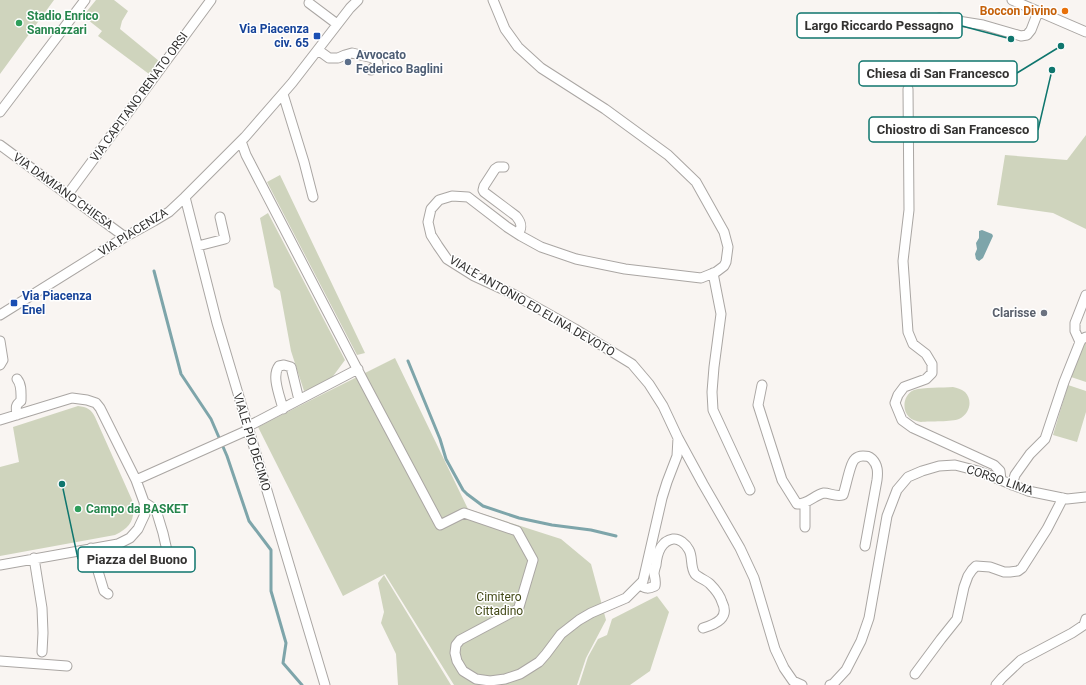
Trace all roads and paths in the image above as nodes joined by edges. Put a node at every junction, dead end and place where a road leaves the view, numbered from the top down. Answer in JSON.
{"nodes":[{"id":1,"x":85,"y":0,"type":"edge"},
{"id":2,"x":211,"y":0,"type":"edge"},
{"id":3,"x":358,"y":0,"type":"edge"},
{"id":4,"x":493,"y":0,"type":"edge"},
{"id":5,"x":1012,"y":0,"type":"edge"},
{"id":6,"x":309,"y":3,"type":"dead end"},
{"id":7,"x":1033,"y":7,"type":"edge"},
{"id":8,"x":338,"y":24,"type":"junction"},
{"id":9,"x":931,"y":26,"type":"dead end"},
{"id":10,"x":1086,"y":32,"type":"edge"},
{"id":11,"x":318,"y":50,"type":"junction"},
{"id":12,"x":371,"y":70,"type":"dead end"},
{"id":13,"x":908,"y":89,"type":"dead end"},
{"id":14,"x":283,"y":94,"type":"junction"},
{"id":15,"x":0,"y":112,"type":"edge"},
{"id":16,"x":241,"y":141,"type":"junction"},
{"id":17,"x":0,"y":145,"type":"edge"},
{"id":18,"x":504,"y":167,"type":"dead end"},
{"id":19,"x":68,"y":194,"type":"junction"},
{"id":20,"x":313,"y":196,"type":"dead end"},
{"id":21,"x":185,"y":197,"type":"junction"},
{"id":22,"x":220,"y":217,"type":"dead end"},
{"id":23,"x":518,"y":234,"type":"junction"},
{"id":24,"x":125,"y":237,"type":"junction"},
{"id":25,"x":198,"y":246,"type":"junction"},
{"id":26,"x":713,"y":273,"type":"junction"},
{"id":27,"x":1086,"y":295,"type":"edge"},
{"id":28,"x":0,"y":315,"type":"edge"},
{"id":29,"x":1083,"y":339,"type":"edge"},
{"id":30,"x":0,"y":342,"type":"edge"},
{"id":31,"x":0,"y":365,"type":"edge"},
{"id":32,"x":358,"y":371,"type":"junction"},
{"id":33,"x":17,"y":379,"type":"dead end"},
{"id":34,"x":762,"y":386,"type":"dead end"},
{"id":35,"x":299,"y":400,"type":"junction"},
{"id":36,"x":283,"y":409,"type":"junction"},
{"id":37,"x":17,"y":415,"type":"junction"},
{"id":38,"x":0,"y":420,"type":"edge"},
{"id":39,"x":248,"y":428,"type":"junction"},
{"id":40,"x":678,"y":438,"type":"junction"},
{"id":41,"x":136,"y":480,"type":"junction"},
{"id":42,"x":1001,"y":480,"type":"junction"},
{"id":43,"x":1012,"y":485,"type":"junction"},
{"id":44,"x":750,"y":490,"type":"dead end"},
{"id":45,"x":1086,"y":497,"type":"edge"},
{"id":46,"x":1063,"y":498,"type":"junction"},
{"id":47,"x":144,"y":502,"type":"junction"},
{"id":48,"x":805,"y":503,"type":"junction"},
{"id":49,"x":805,"y":527,"type":"dead end"},
{"id":50,"x":865,"y":546,"type":"dead end"},
{"id":51,"x":91,"y":548,"type":"junction"},
{"id":52,"x":168,"y":555,"type":"dead end"},
{"id":53,"x":34,"y":558,"type":"junction"},
{"id":54,"x":0,"y":565,"type":"edge"},
{"id":55,"x":640,"y":585,"type":"junction"},
{"id":56,"x":108,"y":594,"type":"dead end"},
{"id":57,"x":1086,"y":619,"type":"edge"},
{"id":58,"x":703,"y":628,"type":"dead end"},
{"id":59,"x":42,"y":652,"type":"dead end"},
{"id":60,"x":0,"y":661,"type":"edge"},
{"id":61,"x":67,"y":666,"type":"dead end"},
{"id":62,"x":915,"y":674,"type":"dead end"},
{"id":63,"x":325,"y":685,"type":"edge"},
{"id":64,"x":802,"y":685,"type":"edge"},
{"id":65,"x":830,"y":685,"type":"edge"},
{"id":66,"x":996,"y":685,"type":"edge"}],
"edges":[{"from":1,"to":15,"type":"street"},
{"from":2,"to":19,"type":"street","name":"VIA CAPITANO RENATO ORSI"},
{"from":3,"to":8,"type":"street","name":"VIA PIACENZA"},
{"from":4,"to":26,"type":"street"},
{"from":5,"to":7,"type":"street"},
{"from":6,"to":8,"type":"street"},
{"from":7,"to":9,"type":"street"},
{"from":7,"to":10,"type":"street"},
{"from":8,"to":11,"type":"street","name":"VIA PIACENZA"},
{"from":11,"to":12,"type":"street"},
{"from":11,"to":14,"type":"street","name":"VIA PIACENZA"},
{"from":13,"to":42,"type":"street"},
{"from":14,"to":16,"type":"street","name":"VIA PIACENZA"},
{"from":14,"to":20,"type":"street"},
{"from":16,"to":21,"type":"street","name":"VIA PIACENZA"},
{"from":16,"to":32,"type":"street"},
{"from":17,"to":19,"type":"street","name":"VIA DAMIANO CHIESA"},
{"from":18,"to":23,"type":"street"},
{"from":19,"to":24,"type":"street","name":"VIA DAMIANO CHIESA"},
{"from":21,"to":24,"type":"street","name":"VIA PIACENZA"},
{"from":21,"to":25,"type":"street","name":"VIALE PIO DECIMO"},
{"from":22,"to":25,"type":"street"},
{"from":23,"to":26,"type":"street","name":"VIALE ANTONIO ED ELINA DEVOTO"},
{"from":23,"to":40,"type":"street","name":"VIALE ANTONIO ED ELINA DEVOTO"},
{"from":24,"to":28,"type":"street","name":"VIA PIACENZA"},
{"from":25,"to":39,"type":"street","name":"VIALE PIO DECIMO"},
{"from":26,"to":44,"type":"street"},
{"from":27,"to":29,"type":"street"},
{"from":29,"to":43,"type":"street"},
{"from":30,"to":31,"type":"street"},
{"from":32,"to":35,"type":"street"},
{"from":32,"to":55,"type":"street"},
{"from":33,"to":37,"type":"street"},
{"from":34,"to":48,"type":"street"},
{"from":35,"to":36,"type":"street"},
{"from":35,"to":36,"type":"street"},
{"from":36,"to":39,"type":"street"},
{"from":37,"to":38,"type":"street"},
{"from":37,"to":41,"type":"street"},
{"from":39,"to":41,"type":"street"},
{"from":39,"to":63,"type":"street","name":"VIALE PIO DECIMO"},
{"from":40,"to":55,"type":"street"},
{"from":40,"to":64,"type":"street","name":"VIALE ANTONIO ED ELINA DEVOTO"},
{"from":41,"to":47,"type":"street"},
{"from":42,"to":43,"type":"street","name":"CORSO LIMA"},
{"from":42,"to":65,"type":"street","name":"CORSO LIMA"},
{"from":43,"to":46,"type":"street","name":"CORSO LIMA"},
{"from":45,"to":46,"type":"street","name":"CORSO LIMA"},
{"from":46,"to":62,"type":"street"},
{"from":47,"to":51,"type":"street"},
{"from":47,"to":52,"type":"street"},
{"from":48,"to":49,"type":"street"},
{"from":48,"to":50,"type":"street"},
{"from":51,"to":53,"type":"street"},
{"from":51,"to":56,"type":"street"},
{"from":53,"to":54,"type":"street"},
{"from":53,"to":59,"type":"street"},
{"from":55,"to":58,"type":"street"},
{"from":57,"to":66,"type":"street"},
{"from":60,"to":61,"type":"street"}]}
